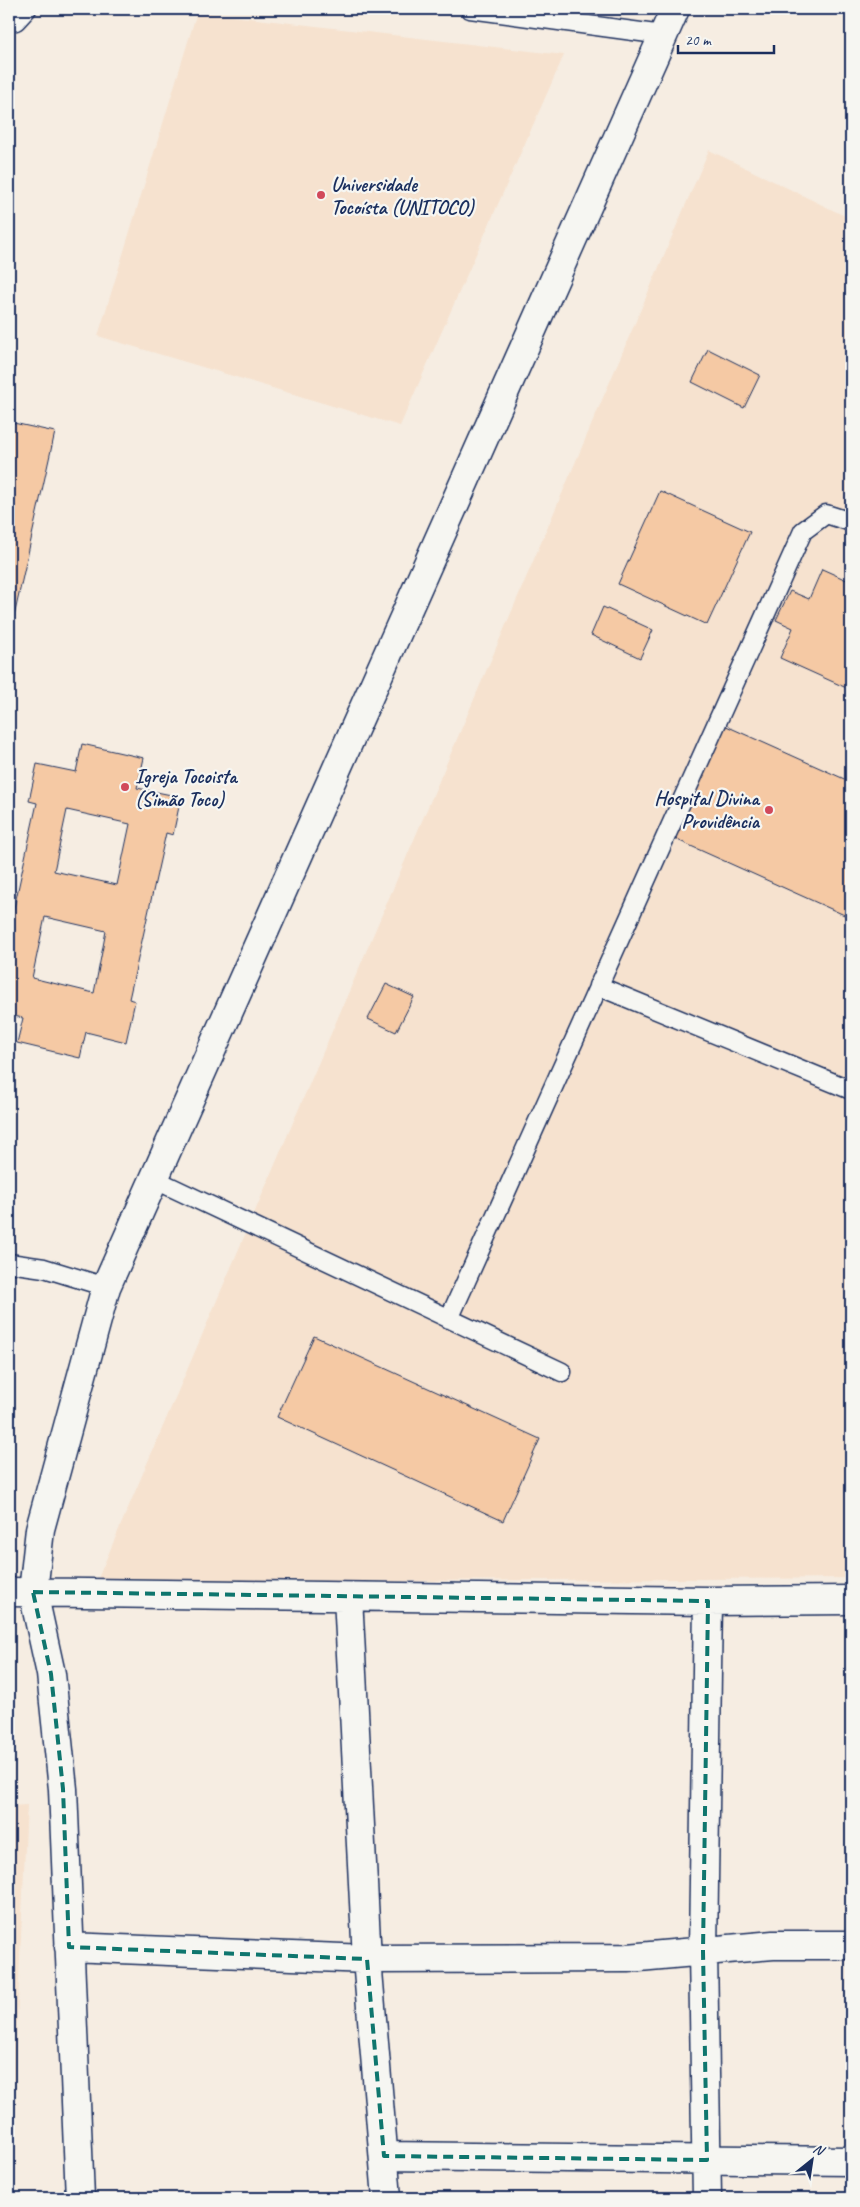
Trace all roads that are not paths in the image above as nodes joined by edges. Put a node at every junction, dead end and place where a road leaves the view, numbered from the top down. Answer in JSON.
{"nodes":[{"id":1,"x":27,"y":9,"type":"edge"},
{"id":2,"x":470,"y":9,"type":"edge"},
{"id":3,"x":675,"y":9,"type":"edge"},
{"id":4,"x":9,"y":23,"type":"edge"},
{"id":5,"x":663,"y":35,"type":"junction"},
{"id":6,"x":851,"y":522,"type":"edge"},
{"id":7,"x":598,"y":986,"type":"junction"},
{"id":8,"x":851,"y":1090,"type":"edge"},
{"id":9,"x":154,"y":1179,"type":"junction"},
{"id":10,"x":9,"y":1262,"type":"edge"},
{"id":11,"x":106,"y":1287,"type":"junction"},
{"id":12,"x":449,"y":1319,"type":"junction"},
{"id":13,"x":562,"y":1372,"type":"dead end"},
{"id":14,"x":21,"y":1592,"type":"edge"},
{"id":15,"x":348,"y":1597,"type":"junction"},
{"id":16,"x":851,"y":1600,"type":"edge"},
{"id":17,"x":708,"y":1601,"type":"junction"},
{"id":18,"x":851,"y":1944,"type":"edge"},
{"id":19,"x":69,"y":1947,"type":"junction"},
{"id":20,"x":704,"y":1951,"type":"junction"},
{"id":21,"x":367,"y":1959,"type":"junction"},
{"id":22,"x":384,"y":2156,"type":"junction"},
{"id":23,"x":707,"y":2160,"type":"junction"},
{"id":24,"x":851,"y":2161,"type":"edge"},
{"id":25,"x":80,"y":2198,"type":"edge"},
{"id":26,"x":387,"y":2198,"type":"edge"},
{"id":27,"x":707,"y":2198,"type":"edge"}],
"edges":[{"from":1,"to":4,"type":"lane"},
{"from":2,"to":5,"type":"lane"},
{"from":3,"to":5,"type":"street"},
{"from":5,"to":9,"type":"street"},
{"from":6,"to":7,"type":"lane"},
{"from":7,"to":8,"type":"lane"},
{"from":7,"to":12,"type":"lane"},
{"from":9,"to":11,"type":"street"},
{"from":9,"to":12,"type":"lane"},
{"from":10,"to":11,"type":"lane"},
{"from":11,"to":14,"type":"street"},
{"from":12,"to":13,"type":"lane"},
{"from":14,"to":15,"type":"street"},
{"from":14,"to":19,"type":"street"},
{"from":15,"to":17,"type":"street"},
{"from":15,"to":21,"type":"street"},
{"from":16,"to":17,"type":"street"},
{"from":17,"to":20,"type":"street"},
{"from":18,"to":20,"type":"street"},
{"from":19,"to":21,"type":"street"},
{"from":19,"to":25,"type":"street"},
{"from":20,"to":21,"type":"street"},
{"from":20,"to":23,"type":"street"},
{"from":21,"to":22,"type":"street"},
{"from":22,"to":23,"type":"street"},
{"from":22,"to":26,"type":"street"},
{"from":23,"to":24,"type":"street"},
{"from":23,"to":27,"type":"street"}]}
